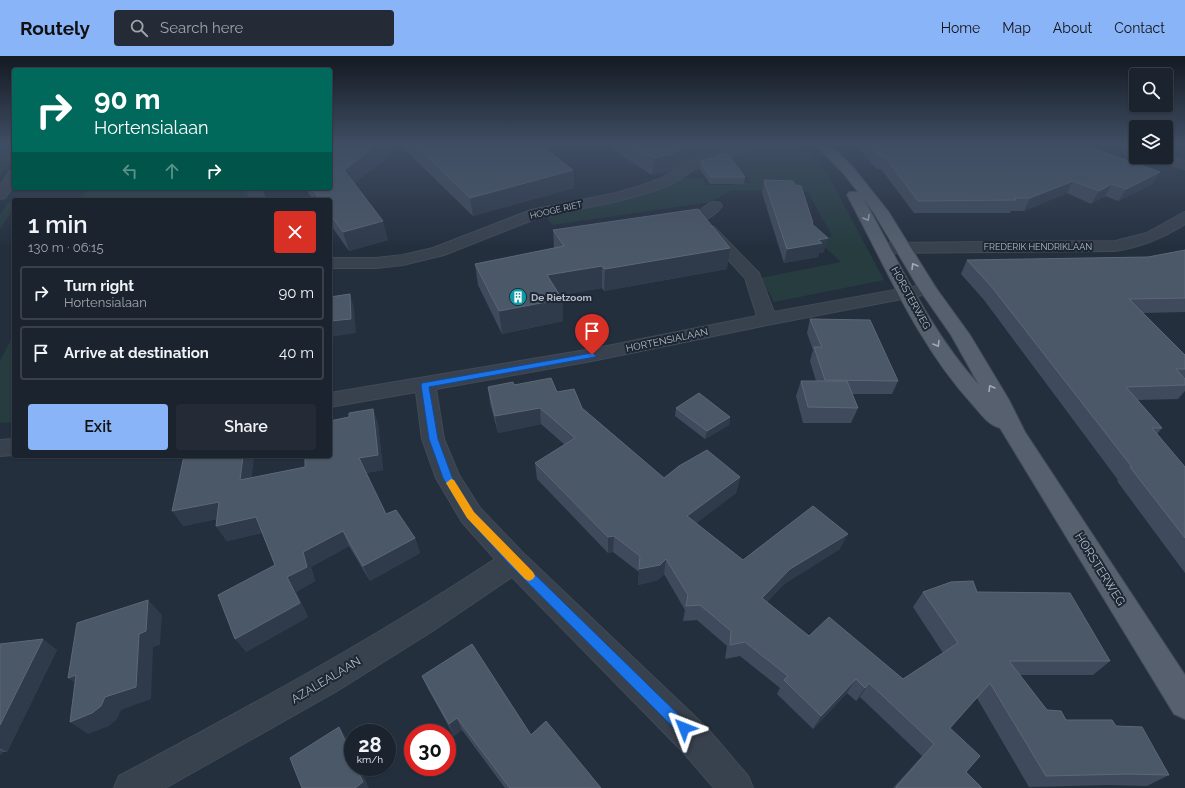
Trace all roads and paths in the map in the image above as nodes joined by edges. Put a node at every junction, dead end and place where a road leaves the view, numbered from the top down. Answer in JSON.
{"nodes":[{"id":1,"x":11,"y":179,"type":"edge"},
{"id":2,"x":670,"y":179,"type":"edge"},
{"id":3,"x":845,"y":179,"type":"edge"},
{"id":4,"x":856,"y":179,"type":"edge"},
{"id":5,"x":0,"y":196,"type":"edge"},
{"id":6,"x":716,"y":206,"type":"dead end"},
{"id":7,"x":1185,"y":217,"type":"edge"},
{"id":8,"x":698,"y":218,"type":"junction"},
{"id":9,"x":660,"y":223,"type":"edge"},
{"id":10,"x":883,"y":248,"type":"junction"},
{"id":11,"x":904,"y":248,"type":"junction"},
{"id":12,"x":332,"y":263,"type":"edge"},
{"id":13,"x":928,"y":289,"type":"junction"},
{"id":14,"x":908,"y":293,"type":"junction"},
{"id":15,"x":767,"y":319,"type":"junction"},
{"id":16,"x":425,"y":385,"type":"junction"},
{"id":17,"x":332,"y":400,"type":"edge"},
{"id":18,"x":1015,"y":435,"type":"junction"},
{"id":19,"x":12,"y":447,"type":"edge"},
{"id":20,"x":0,"y":448,"type":"edge"},
{"id":21,"x":514,"y":561,"type":"junction"},
{"id":22,"x":1180,"y":687,"type":"edge"},
{"id":23,"x":131,"y":788,"type":"edge"},
{"id":24,"x":736,"y":788,"type":"edge"}],
"edges":[{"from":1,"to":5,"type":"street"},
{"from":2,"to":12,"type":"street","name":"HOOGE RIET"},
{"from":3,"to":10,"type":"main road","name":"HORSTERWEG","one_way":true},
{"from":4,"to":11,"type":"main road","name":"HORSTERWEG"},
{"from":6,"to":8,"type":"street"},
{"from":7,"to":11,"type":"street","name":"FREDERIK HENDRIKLAAN"},
{"from":8,"to":9,"type":"street"},
{"from":8,"to":15,"type":"street"},
{"from":10,"to":11,"type":"street","name":"FREDERIK HENDRIKLAAN"},
{"from":10,"to":14,"type":"main road","name":"HORSTERWEG"},
{"from":13,"to":11,"type":"main road","name":"HORSTERWEG","one_way":true},
{"from":13,"to":14,"type":"street","name":"HORTENSIALAAN"},
{"from":18,"to":13,"type":"main road","name":"HORSTERWEG","one_way":true},
{"from":14,"to":15,"type":"street","name":"HORTENSIALAAN"},
{"from":14,"to":18,"type":"main road","name":"HORSTERWEG","one_way":true},
{"from":15,"to":16,"type":"street","name":"HORTENSIALAAN"},
{"from":16,"to":17,"type":"street","name":"HORTENSIALAAN"},
{"from":16,"to":21,"type":"street"},
{"from":18,"to":22,"type":"main road","name":"HORSTERWEG"},
{"from":19,"to":20,"type":"street"},
{"from":21,"to":23,"type":"street","name":"AZALEALAAN"},
{"from":21,"to":24,"type":"street"}]}
